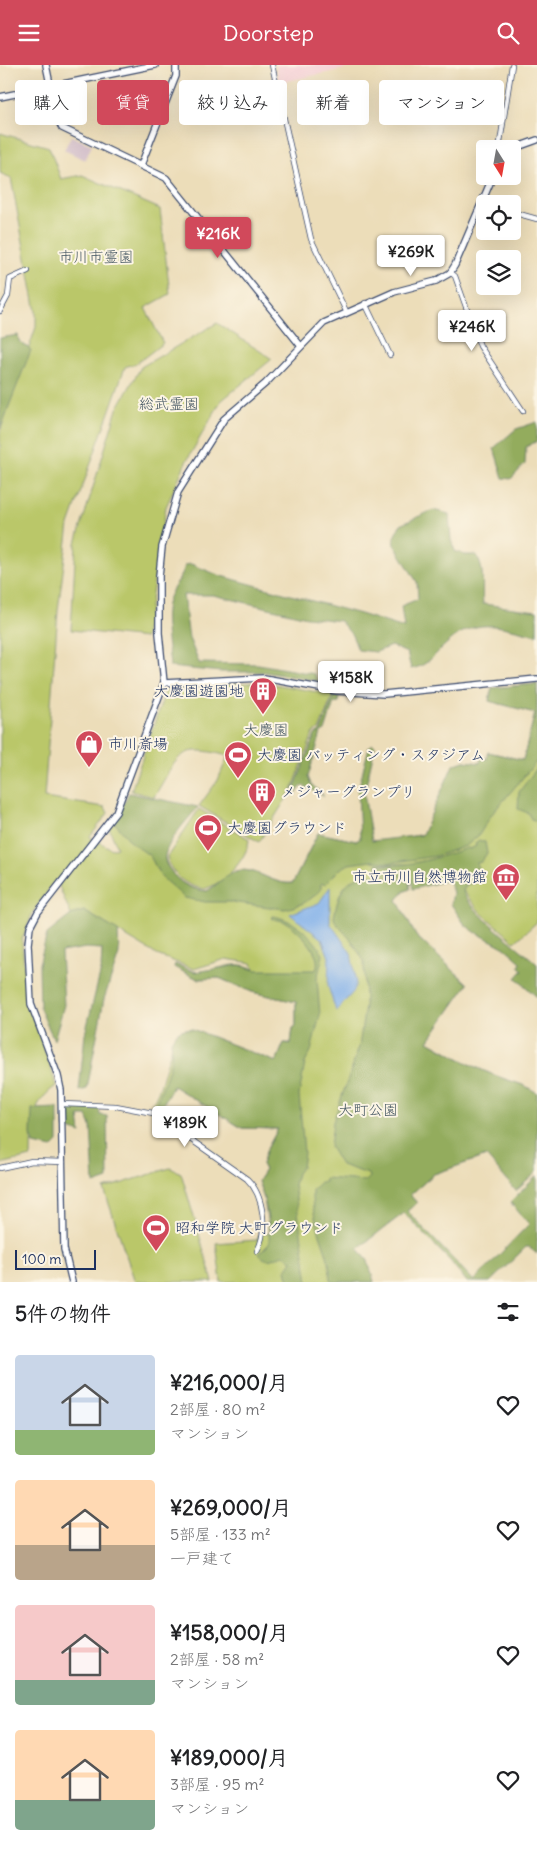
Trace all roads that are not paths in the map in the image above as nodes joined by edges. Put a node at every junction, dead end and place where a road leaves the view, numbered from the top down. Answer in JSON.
{"nodes":[{"id":1,"x":46,"y":65,"type":"edge"},
{"id":2,"x":156,"y":65,"type":"edge"},
{"id":3,"x":176,"y":65,"type":"edge"},
{"id":4,"x":272,"y":65,"type":"edge"},
{"id":5,"x":512,"y":65,"type":"edge"},
{"id":6,"x":49,"y":80,"type":"edge"},
{"id":7,"x":84,"y":80,"type":"edge"},
{"id":8,"x":15,"y":94,"type":"edge"},
{"id":9,"x":0,"y":97,"type":"edge"},
{"id":10,"x":60,"y":125,"type":"edge"},
{"id":11,"x":500,"y":140,"type":"edge"},
{"id":12,"x":537,"y":140,"type":"edge"},
{"id":13,"x":521,"y":146,"type":"edge"},
{"id":14,"x":141,"y":165,"type":"junction"},
{"id":15,"x":521,"y":215,"type":"edge"},
{"id":16,"x":476,"y":218,"type":"edge"},
{"id":17,"x":537,"y":219,"type":"edge"},
{"id":18,"x":28,"y":271,"type":"dead end"},
{"id":19,"x":450,"y":272,"type":"junction"},
{"id":20,"x":365,"y":303,"type":"junction"},
{"id":21,"x":0,"y":311,"type":"edge"},
{"id":22,"x":346,"y":311,"type":"junction"},
{"id":23,"x":300,"y":345,"type":"junction"},
{"id":24,"x":390,"y":355,"type":"dead end"},
{"id":25,"x":523,"y":411,"type":"dead end"},
{"id":26,"x":537,"y":679,"type":"edge"},
{"id":27,"x":164,"y":683,"type":"junction"},
{"id":28,"x":62,"y":1104,"type":"junction"},
{"id":29,"x":62,"y":1162,"type":"junction"},
{"id":30,"x":0,"y":1168,"type":"edge"},
{"id":31,"x":257,"y":1251,"type":"dead end"},
{"id":32,"x":72,"y":1282,"type":"edge"}],
"edges":[{"from":1,"to":6,"type":"street"},
{"from":2,"to":7,"type":"street"},
{"from":3,"to":14,"type":"street"},
{"from":4,"to":22,"type":"street"},
{"from":5,"to":11,"type":"street"},
{"from":8,"to":9,"type":"street"},
{"from":10,"to":14,"type":"street"},
{"from":12,"to":13,"type":"street"},
{"from":14,"to":23,"type":"street"},
{"from":15,"to":17,"type":"street"},
{"from":16,"to":19,"type":"street"},
{"from":18,"to":21,"type":"street"},
{"from":19,"to":20,"type":"street"},
{"from":19,"to":25,"type":"street"},
{"from":20,"to":22,"type":"street"},
{"from":20,"to":24,"type":"street"},
{"from":22,"to":23,"type":"street"},
{"from":23,"to":27,"type":"street"},
{"from":26,"to":27,"type":"street"},
{"from":27,"to":28,"type":"street"},
{"from":28,"to":29,"type":"street"},
{"from":28,"to":31,"type":"street"},
{"from":29,"to":30,"type":"street"},
{"from":29,"to":32,"type":"street"}]}
